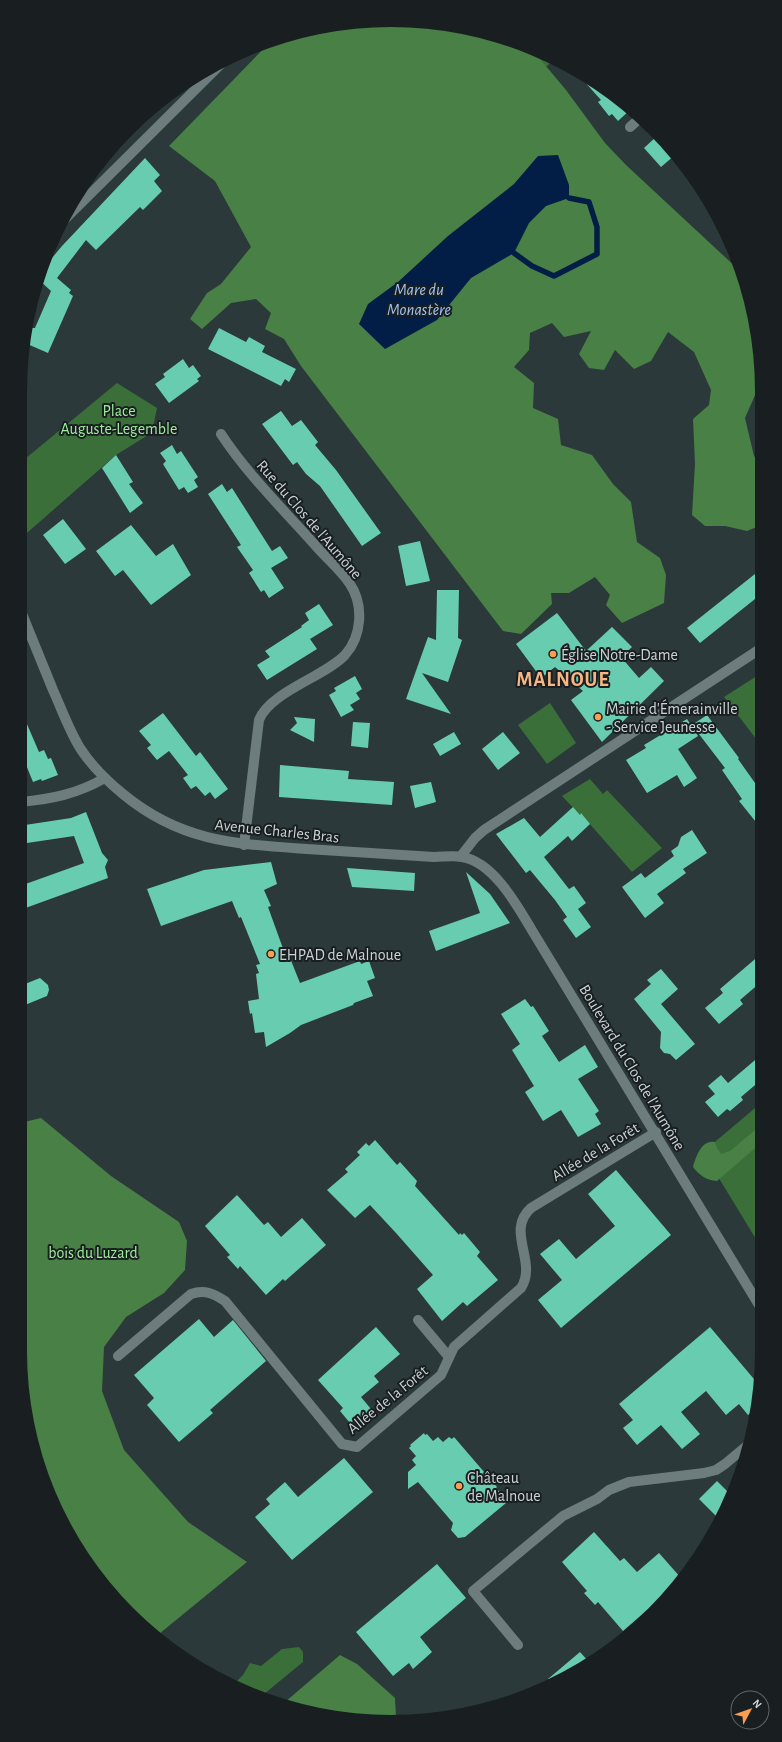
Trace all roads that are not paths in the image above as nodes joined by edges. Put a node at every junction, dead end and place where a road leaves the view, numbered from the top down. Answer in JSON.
{"nodes":[{"id":1,"x":197,"y":83,"type":"edge"},
{"id":2,"x":636,"y":122,"type":"edge"},
{"id":3,"x":630,"y":127,"type":"dead end"},
{"id":4,"x":78,"y":205,"type":"edge"},
{"id":5,"x":221,"y":434,"type":"dead end"},
{"id":6,"x":27,"y":626,"type":"edge"},
{"id":7,"x":755,"y":652,"type":"edge"},
{"id":8,"x":105,"y":778,"type":"junction"},
{"id":9,"x":27,"y":801,"type":"edge"},
{"id":10,"x":244,"y":845,"type":"junction"},
{"id":11,"x":461,"y":856,"type":"junction"},
{"id":12,"x":656,"y":1132,"type":"junction"},
{"id":13,"x":755,"y":1298,"type":"edge"},
{"id":14,"x":418,"y":1320,"type":"dead end"},
{"id":15,"x":118,"y":1356,"type":"dead end"},
{"id":16,"x":449,"y":1356,"type":"junction"},
{"id":17,"x":742,"y":1450,"type":"edge"},
{"id":18,"x":518,"y":1645,"type":"dead end"}],
"edges":[{"from":1,"to":4,"type":"street"},
{"from":2,"to":3,"type":"street"},
{"from":5,"to":10,"type":"street","name":"Rue du Clos de l'Aumône"},
{"from":6,"to":8,"type":"street","name":"Avenue Charles Bras"},
{"from":7,"to":11,"type":"street"},
{"from":8,"to":9,"type":"street"},
{"from":8,"to":10,"type":"street","name":"Avenue Charles Bras"},
{"from":10,"to":11,"type":"street","name":"Avenue Charles Bras"},
{"from":11,"to":12,"type":"street","name":"Boulevard du Clos de l'Aumône"},
{"from":12,"to":13,"type":"street","name":"Boulevard du Clos de l'Aumône"},
{"from":12,"to":16,"type":"street","name":"Allée de la Forêt"},
{"from":14,"to":16,"type":"street"},
{"from":15,"to":16,"type":"street","name":"Allée de la Forêt"},
{"from":17,"to":18,"type":"street"}]}
